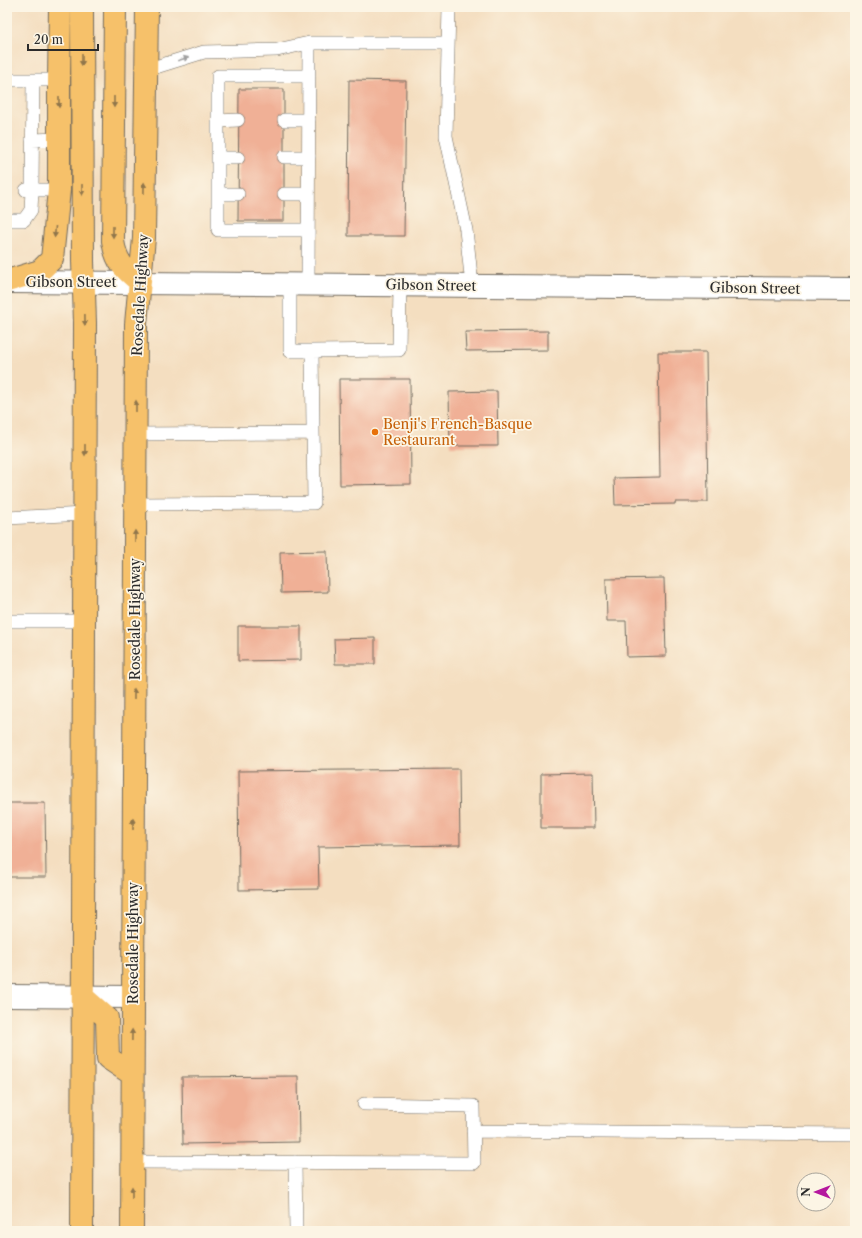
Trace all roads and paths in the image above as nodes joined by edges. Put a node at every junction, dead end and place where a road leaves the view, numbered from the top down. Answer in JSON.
{"nodes":[{"id":1,"x":60,"y":7,"type":"edge"},
{"id":2,"x":82,"y":7,"type":"edge"},
{"id":3,"x":115,"y":7,"type":"edge"},
{"id":4,"x":146,"y":7,"type":"edge"},
{"id":5,"x":449,"y":7,"type":"edge"},
{"id":6,"x":310,"y":43,"type":"junction"},
{"id":7,"x":448,"y":43,"type":"junction"},
{"id":8,"x":146,"y":70,"type":"junction"},
{"id":9,"x":309,"y":76,"type":"junction"},
{"id":10,"x":7,"y":80,"type":"edge"},
{"id":11,"x":33,"y":80,"type":"junction"},
{"id":12,"x":58,"y":80,"type":"junction"},
{"id":13,"x":238,"y":120,"type":"dead end"},
{"id":14,"x":284,"y":120,"type":"dead end"},
{"id":15,"x":309,"y":120,"type":"junction"},
{"id":16,"x":218,"y":121,"type":"junction"},
{"id":17,"x":58,"y":139,"type":"junction"},
{"id":18,"x":30,"y":148,"type":"junction"},
{"id":19,"x":284,"y":157,"type":"dead end"},
{"id":20,"x":309,"y":157,"type":"junction"},
{"id":21,"x":218,"y":158,"type":"junction"},
{"id":22,"x":238,"y":158,"type":"dead end"},
{"id":23,"x":29,"y":190,"type":"junction"},
{"id":24,"x":58,"y":190,"type":"junction"},
{"id":25,"x":218,"y":194,"type":"junction"},
{"id":26,"x":238,"y":194,"type":"dead end"},
{"id":27,"x":284,"y":194,"type":"dead end"},
{"id":28,"x":308,"y":194,"type":"junction"},
{"id":29,"x":7,"y":220,"type":"edge"},
{"id":30,"x":308,"y":230,"type":"junction"},
{"id":31,"x":7,"y":282,"type":"edge"},
{"id":32,"x":84,"y":282,"type":"junction"},
{"id":33,"x":140,"y":282,"type":"junction"},
{"id":34,"x":299,"y":284,"type":"junction"},
{"id":35,"x":400,"y":285,"type":"junction"},
{"id":36,"x":472,"y":285,"type":"junction"},
{"id":37,"x":855,"y":289,"type":"edge"},
{"id":38,"x":312,"y":351,"type":"junction"},
{"id":39,"x":313,"y":433,"type":"junction"},
{"id":40,"x":136,"y":434,"type":"junction"},
{"id":41,"x":135,"y":504,"type":"junction"},
{"id":42,"x":84,"y":514,"type":"junction"},
{"id":43,"x":7,"y":518,"type":"edge"},
{"id":44,"x":7,"y":620,"type":"edge"},
{"id":45,"x":84,"y":621,"type":"junction"},
{"id":46,"x":7,"y":996,"type":"edge"},
{"id":47,"x":82,"y":997,"type":"junction"},
{"id":48,"x":133,"y":997,"type":"junction"},
{"id":49,"x":132,"y":1074,"type":"junction"},
{"id":50,"x":364,"y":1104,"type":"dead end"},
{"id":51,"x":473,"y":1131,"type":"junction"},
{"id":52,"x":855,"y":1134,"type":"edge"},
{"id":53,"x":132,"y":1162,"type":"junction"},
{"id":54,"x":295,"y":1162,"type":"junction"},
{"id":55,"x":82,"y":1231,"type":"edge"},
{"id":56,"x":132,"y":1231,"type":"edge"},
{"id":57,"x":296,"y":1231,"type":"edge"}],
"edges":[{"from":1,"to":12,"type":"main road"},
{"from":2,"to":32,"type":"main road","one_way":true},
{"from":3,"to":33,"type":"main road","one_way":true},
{"from":4,"to":8,"type":"main road","name":"Rosedale Highway"},
{"from":5,"to":7,"type":"lane"},
{"from":6,"to":7,"type":"lane"},
{"from":8,"to":6,"type":"lane","one_way":true},
{"from":6,"to":9,"type":"lane"},
{"from":7,"to":36,"type":"lane"},
{"from":33,"to":8,"type":"main road","name":"Rosedale Highway","one_way":true},
{"from":9,"to":15,"type":"lane"},
{"from":9,"to":16,"type":"lane"},
{"from":10,"to":11,"type":"lane"},
{"from":11,"to":12,"type":"lane"},
{"from":11,"to":18,"type":"lane"},
{"from":12,"to":17,"type":"main road","one_way":true},
{"from":13,"to":16,"type":"lane"},
{"from":14,"to":15,"type":"lane"},
{"from":15,"to":20,"type":"lane"},
{"from":16,"to":21,"type":"lane"},
{"from":17,"to":18,"type":"lane"},
{"from":17,"to":24,"type":"main road"},
{"from":18,"to":23,"type":"lane"},
{"from":19,"to":20,"type":"lane"},
{"from":20,"to":28,"type":"lane"},
{"from":21,"to":22,"type":"lane"},
{"from":21,"to":25,"type":"lane"},
{"from":23,"to":24,"type":"lane"},
{"from":23,"to":29,"type":"lane"},
{"from":24,"to":31,"type":"main road","one_way":true},
{"from":25,"to":26,"type":"lane"},
{"from":25,"to":30,"type":"lane"},
{"from":27,"to":28,"type":"lane"},
{"from":28,"to":30,"type":"lane"},
{"from":30,"to":34,"type":"lane"},
{"from":31,"to":32,"type":"street","name":"Gibson Street"},
{"from":32,"to":33,"type":"street","name":"Gibson Street"},
{"from":32,"to":42,"type":"main road","one_way":true},
{"from":33,"to":34,"type":"street","name":"Gibson Street"},
{"from":40,"to":33,"type":"main road","name":"Rosedale Highway","one_way":true},
{"from":34,"to":35,"type":"street","name":"Gibson Street"},
{"from":34,"to":38,"type":"lane"},
{"from":35,"to":36,"type":"street","name":"Gibson Street"},
{"from":35,"to":38,"type":"lane"},
{"from":36,"to":37,"type":"street","name":"Gibson Street"},
{"from":38,"to":39,"type":"lane"},
{"from":39,"to":40,"type":"lane"},
{"from":39,"to":41,"type":"lane"},
{"from":40,"to":41,"type":"main road","name":"Rosedale Highway"},
{"from":48,"to":41,"type":"main road","name":"Rosedale Highway","one_way":true},
{"from":42,"to":43,"type":"lane"},
{"from":42,"to":45,"type":"main road"},
{"from":44,"to":45,"type":"lane"},
{"from":45,"to":47,"type":"main road"},
{"from":46,"to":47,"type":"street"},
{"from":47,"to":48,"type":"street"},
{"from":47,"to":49,"type":"main road"},
{"from":47,"to":55,"type":"main road"},
{"from":49,"to":48,"type":"main road","name":"Rosedale Highway","one_way":true},
{"from":49,"to":53,"type":"main road","name":"Rosedale Highway"},
{"from":50,"to":51,"type":"lane"},
{"from":51,"to":52,"type":"lane"},
{"from":51,"to":54,"type":"lane"},
{"from":53,"to":54,"type":"lane"},
{"from":56,"to":53,"type":"main road","name":"Rosedale Highway","one_way":true},
{"from":54,"to":57,"type":"lane"}]}
